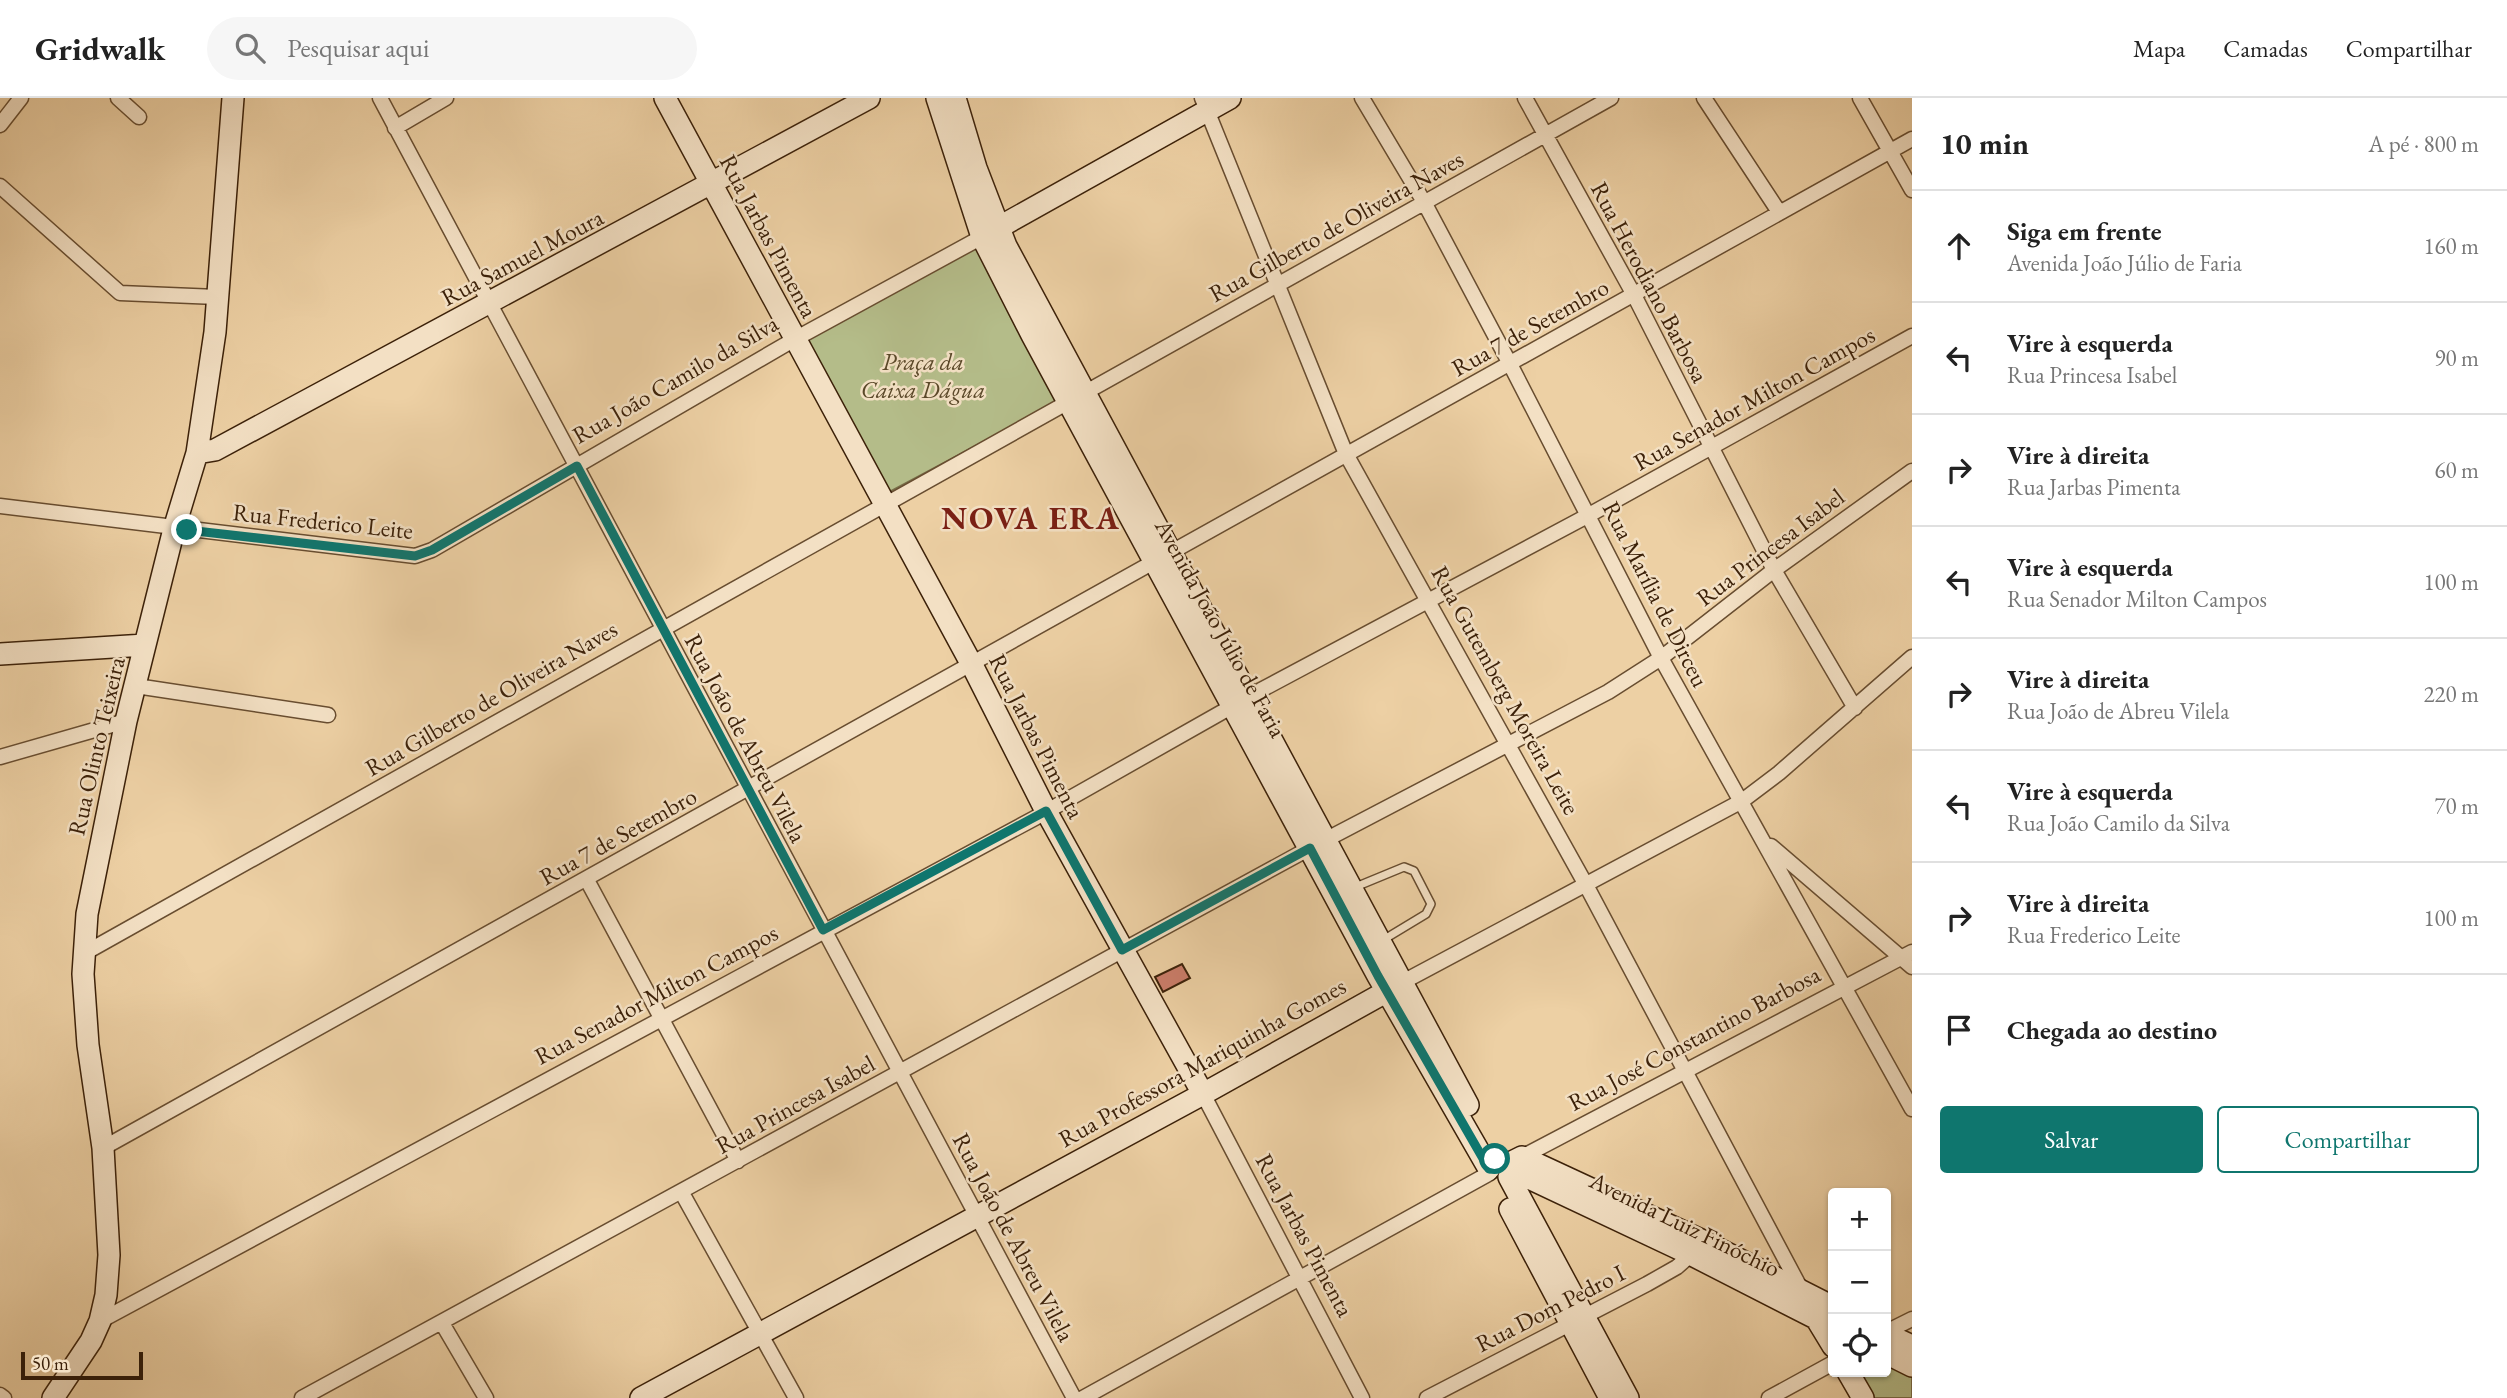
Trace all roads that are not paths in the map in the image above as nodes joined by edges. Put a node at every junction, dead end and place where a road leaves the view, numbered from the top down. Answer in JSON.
{"nodes":[{"id":1,"x":21,"y":98,"type":"edge"},
{"id":2,"x":118,"y":98,"type":"edge"},
{"id":3,"x":233,"y":98,"type":"edge"},
{"id":4,"x":380,"y":98,"type":"edge"},
{"id":5,"x":446,"y":98,"type":"edge"},
{"id":6,"x":665,"y":98,"type":"edge"},
{"id":7,"x":869,"y":98,"type":"edge"},
{"id":8,"x":937,"y":98,"type":"edge"},
{"id":9,"x":955,"y":98,"type":"edge"},
{"id":10,"x":1230,"y":98,"type":"edge"},
{"id":11,"x":1362,"y":98,"type":"edge"},
{"id":12,"x":1525,"y":98,"type":"edge"},
{"id":13,"x":1611,"y":98,"type":"edge"},
{"id":14,"x":1704,"y":98,"type":"edge"},
{"id":15,"x":1860,"y":98,"type":"edge"},
{"id":16,"x":1204,"y":104,"type":"edge"},
{"id":17,"x":139,"y":117,"type":"dead end"},
{"id":18,"x":0,"y":125,"type":"edge"},
{"id":19,"x":395,"y":128,"type":"junction"},
{"id":20,"x":1545,"y":135,"type":"junction"},
{"id":21,"x":1912,"y":139,"type":"edge"},
{"id":22,"x":1891,"y":151,"type":"junction"},
{"id":23,"x":969,"y":170,"type":"junction"},
{"id":24,"x":712,"y":185,"type":"junction"},
{"id":25,"x":0,"y":186,"type":"edge"},
{"id":26,"x":1912,"y":190,"type":"edge"},
{"id":27,"x":1423,"y":202,"type":"junction"},
{"id":28,"x":1779,"y":212,"type":"junction"},
{"id":29,"x":989,"y":233,"type":"junction"},
{"id":30,"x":1276,"y":286,"type":"junction"},
{"id":31,"x":1634,"y":295,"type":"junction"},
{"id":32,"x":217,"y":297,"type":"junction"},
{"id":33,"x":489,"y":305,"type":"junction"},
{"id":34,"x":1912,"y":336,"type":"edge"},
{"id":35,"x":795,"y":339,"type":"junction"},
{"id":36,"x":1510,"y":364,"type":"junction"},
{"id":37,"x":1075,"y":397,"type":"junction"},
{"id":38,"x":1712,"y":448,"type":"junction"},
{"id":39,"x":197,"y":453,"type":"junction"},
{"id":40,"x":1346,"y":454,"type":"junction"},
{"id":41,"x":577,"y":466,"type":"junction"},
{"id":42,"x":1912,"y":471,"type":"edge"},
{"id":43,"x":0,"y":506,"type":"edge"},
{"id":44,"x":883,"y":506,"type":"junction"},
{"id":45,"x":1589,"y":515,"type":"junction"},
{"id":46,"x":174,"y":529,"type":"junction"},
{"id":47,"x":432,"y":550,"type":"joint"},
{"id":48,"x":1161,"y":556,"type":"junction"},
{"id":49,"x":1774,"y":570,"type":"junction"},
{"id":50,"x":1426,"y":601,"type":"junction"},
{"id":51,"x":661,"y":628,"type":"junction"},
{"id":52,"x":145,"y":645,"type":"junction"},
{"id":53,"x":0,"y":654,"type":"edge"},
{"id":54,"x":1912,"y":657,"type":"edge"},
{"id":55,"x":1661,"y":658,"type":"junction"},
{"id":56,"x":972,"y":665,"type":"junction"},
{"id":57,"x":136,"y":686,"type":"junction"},
{"id":58,"x":1240,"y":701,"type":"junction"},
{"id":59,"x":1855,"y":708,"type":"junction"},
{"id":60,"x":328,"y":715,"type":"dead end"},
{"id":61,"x":127,"y":721,"type":"junction"},
{"id":62,"x":1508,"y":746,"type":"junction"},
{"id":63,"x":0,"y":757,"type":"edge"},
{"id":64,"x":748,"y":789,"type":"junction"},
{"id":65,"x":1742,"y":801,"type":"junction"},
{"id":66,"x":1046,"y":811,"type":"junction"},
{"id":67,"x":1765,"y":840,"type":"junction"},
{"id":68,"x":1317,"y":844,"type":"junction"},
{"id":69,"x":587,"y":880,"type":"junction"},
{"id":70,"x":1586,"y":885,"type":"junction"},
{"id":71,"x":1352,"y":889,"type":"junction"},
{"id":72,"x":823,"y":930,"type":"junction"},
{"id":73,"x":1380,"y":942,"type":"junction"},
{"id":74,"x":1122,"y":950,"type":"junction"},
{"id":75,"x":83,"y":954,"type":"junction"},
{"id":76,"x":1908,"y":959,"type":"edge"},
{"id":77,"x":1394,"y":987,"type":"junction"},
{"id":78,"x":1846,"y":989,"type":"junction"},
{"id":79,"x":660,"y":1017,"type":"junction"},
{"id":80,"x":901,"y":1071,"type":"junction"},
{"id":81,"x":1685,"y":1071,"type":"junction"},
{"id":82,"x":1203,"y":1094,"type":"junction"},
{"id":83,"x":1912,"y":1110,"type":"edge"},
{"id":84,"x":103,"y":1148,"type":"junction"},
{"id":85,"x":738,"y":1161,"type":"junction"},
{"id":86,"x":1503,"y":1168,"type":"junction"},
{"id":87,"x":682,"y":1193,"type":"junction"},
{"id":88,"x":976,"y":1215,"type":"junction"},
{"id":89,"x":1697,"y":1248,"type":"junction"},
{"id":90,"x":1297,"y":1279,"type":"junction"},
{"id":91,"x":1802,"y":1291,"type":"junction"},
{"id":92,"x":1828,"y":1318,"type":"edge"},
{"id":93,"x":1912,"y":1319,"type":"edge"},
{"id":94,"x":1576,"y":1320,"type":"junction"},
{"id":95,"x":100,"y":1321,"type":"junction"},
{"id":96,"x":442,"y":1324,"type":"junction"},
{"id":97,"x":1891,"y":1330,"type":"edge"},
{"id":98,"x":759,"y":1332,"type":"junction"},
{"id":99,"x":1891,"y":1336,"type":"edge"},
{"id":100,"x":1912,"y":1346,"type":"edge"},
{"id":101,"x":1891,"y":1356,"type":"edge"},
{"id":102,"x":1828,"y":1366,"type":"edge"},
{"id":103,"x":1912,"y":1366,"type":"edge"},
{"id":104,"x":1851,"y":1377,"type":"edge"},
{"id":105,"x":53,"y":1398,"type":"edge"},
{"id":106,"x":302,"y":1398,"type":"edge"},
{"id":107,"x":486,"y":1398,"type":"edge"},
{"id":108,"x":641,"y":1398,"type":"edge"},
{"id":109,"x":796,"y":1398,"type":"edge"},
{"id":110,"x":1074,"y":1398,"type":"edge"},
{"id":111,"x":1083,"y":1398,"type":"edge"},
{"id":112,"x":1362,"y":1398,"type":"edge"},
{"id":113,"x":1427,"y":1398,"type":"edge"},
{"id":114,"x":1610,"y":1398,"type":"edge"},
{"id":115,"x":1629,"y":1398,"type":"edge"},
{"id":116,"x":1769,"y":1398,"type":"edge"},
{"id":117,"x":1863,"y":1398,"type":"edge"}],
"edges":[{"from":1,"to":18,"type":"street"},
{"from":2,"to":17,"type":"street"},
{"from":3,"to":32,"type":"street","name":"Rua Olinto Teixeira"},
{"from":4,"to":19,"type":"street","name":"Rua João de Abreu Vilela"},
{"from":5,"to":19,"type":"street"},
{"from":6,"to":24,"type":"street","name":"Rua Jarbas Pimenta"},
{"from":7,"to":24,"type":"street","name":"Rua Samuel Moura"},
{"from":8,"to":23,"type":"street","name":"Avenida João Júlio de Faria"},
{"from":9,"to":23,"type":"street","name":"Avenida João Júlio de Faria"},
{"from":10,"to":16,"type":"street","name":"Rua João Camilo da Silva"},
{"from":11,"to":27,"type":"street","name":"Rua Marília de Dirceu"},
{"from":12,"to":20,"type":"street","name":"Rua Herodiano Barbosa"},
{"from":13,"to":20,"type":"street","name":"Rua Gilberto de Oliveira Naves"},
{"from":14,"to":28,"type":"street"},
{"from":15,"to":22,"type":"street"},
{"from":16,"to":29,"type":"street","name":"Rua João Camilo da Silva"},
{"from":16,"to":30,"type":"street","name":"Rua Gutemberg Moreira Leite"},
{"from":19,"to":33,"type":"street","name":"Rua João de Abreu Vilela"},
{"from":20,"to":27,"type":"street","name":"Rua Gilberto de Oliveira Naves"},
{"from":20,"to":31,"type":"street","name":"Rua Herodiano Barbosa"},
{"from":21,"to":22,"type":"street","name":"Rua 7 de Setembro"},
{"from":22,"to":26,"type":"street"},
{"from":22,"to":28,"type":"street","name":"Rua 7 de Setembro"},
{"from":23,"to":29,"type":"street","name":"Avenida João Júlio de Faria"},
{"from":24,"to":33,"type":"street","name":"Rua Samuel Moura"},
{"from":24,"to":35,"type":"street","name":"Rua Jarbas Pimenta"},
{"from":25,"to":32,"type":"street"},
{"from":27,"to":30,"type":"street","name":"Rua Gilberto de Oliveira Naves"},
{"from":27,"to":36,"type":"street","name":"Rua Marília de Dirceu"},
{"from":28,"to":31,"type":"street","name":"Rua 7 de Setembro"},
{"from":29,"to":35,"type":"street","name":"Rua João Camilo da Silva"},
{"from":29,"to":37,"type":"street","name":"Avenida João Júlio de Faria"},
{"from":30,"to":37,"type":"street","name":"Rua Gilberto de Oliveira Naves"},
{"from":30,"to":40,"type":"street","name":"Rua Gutemberg Moreira Leite"},
{"from":31,"to":36,"type":"street","name":"Rua 7 de Setembro"},
{"from":31,"to":38,"type":"street","name":"Rua Herodiano Barbosa"},
{"from":32,"to":39,"type":"street","name":"Rua Olinto Teixeira"},
{"from":33,"to":39,"type":"street","name":"Rua Samuel Moura"},
{"from":33,"to":41,"type":"street","name":"Rua João de Abreu Vilela"},
{"from":34,"to":38,"type":"street","name":"Rua Senador Milton Campos"},
{"from":35,"to":41,"type":"street","name":"Rua João Camilo da Silva"},
{"from":35,"to":44,"type":"street","name":"Rua Jarbas Pimenta"},
{"from":36,"to":40,"type":"street","name":"Rua 7 de Setembro"},
{"from":36,"to":45,"type":"street","name":"Rua Marília de Dirceu"},
{"from":37,"to":44,"type":"street","name":"Rua Gilberto de Oliveira Naves"},
{"from":37,"to":48,"type":"street","name":"Avenida João Júlio de Faria"},
{"from":38,"to":45,"type":"street","name":"Rua Senador Milton Campos"},
{"from":38,"to":49,"type":"street","name":"Rua Herodiano Barbosa"},
{"from":39,"to":46,"type":"street","name":"Rua Olinto Teixeira"},
{"from":40,"to":48,"type":"street","name":"Rua 7 de Setembro"},
{"from":40,"to":50,"type":"street","name":"Rua Gutemberg Moreira Leite"},
{"from":41,"to":47,"type":"street","name":"Rua João Camilo da Silva"},
{"from":41,"to":51,"type":"street","name":"Rua João de Abreu Vilela"},
{"from":42,"to":49,"type":"street","name":"Rua Princesa Isabel"},
{"from":43,"to":46,"type":"street","name":"Rua Frederico Leite"},
{"from":44,"to":51,"type":"street","name":"Rua Gilberto de Oliveira Naves"},
{"from":44,"to":56,"type":"street","name":"Rua Jarbas Pimenta"},
{"from":45,"to":50,"type":"street","name":"Rua Senador Milton Campos"},
{"from":45,"to":55,"type":"street","name":"Rua Marília de Dirceu"},
{"from":46,"to":47,"type":"street","name":"Rua Frederico Leite"},
{"from":46,"to":52,"type":"street","name":"Rua Olinto Teixeira"},
{"from":48,"to":56,"type":"street","name":"Rua 7 de Setembro"},
{"from":48,"to":58,"type":"street","name":"Avenida João Júlio de Faria"},
{"from":49,"to":55,"type":"street","name":"Rua Princesa Isabel"},
{"from":49,"to":59,"type":"street","name":"Rua Herodiano Barbosa"},
{"from":50,"to":58,"type":"street","name":"Rua Senador Milton Campos"},
{"from":50,"to":62,"type":"street","name":"Rua Gutemberg Moreira Leite"},
{"from":51,"to":64,"type":"street","name":"Rua João de Abreu Vilela"},
{"from":51,"to":75,"type":"street","name":"Rua Gilberto de Oliveira Naves"},
{"from":52,"to":53,"type":"street"},
{"from":52,"to":57,"type":"street","name":"Rua Olinto Teixeira"},
{"from":54,"to":59,"type":"street","name":"Rua Professora Mariquinha Gomes"},
{"from":55,"to":62,"type":"street","name":"Rua Princesa Isabel"},
{"from":55,"to":65,"type":"street","name":"Rua Marília de Dirceu"},
{"from":56,"to":64,"type":"street","name":"Rua 7 de Setembro"},
{"from":56,"to":66,"type":"street","name":"Rua Jarbas Pimenta"},
{"from":57,"to":60,"type":"street"},
{"from":57,"to":61,"type":"street","name":"Rua Olinto Teixeira"},
{"from":58,"to":66,"type":"street","name":"Rua Senador Milton Campos"},
{"from":58,"to":68,"type":"street","name":"Avenida João Júlio de Faria"},
{"from":59,"to":65,"type":"street","name":"Rua Professora Mariquinha Gomes"},
{"from":61,"to":63,"type":"street"},
{"from":61,"to":75,"type":"street","name":"Rua Olinto Teixeira"},
{"from":62,"to":68,"type":"street","name":"Rua Princesa Isabel"},
{"from":62,"to":70,"type":"street","name":"Rua Gutemberg Moreira Leite"},
{"from":64,"to":69,"type":"street","name":"Rua 7 de Setembro"},
{"from":64,"to":72,"type":"street","name":"Rua João de Abreu Vilela"},
{"from":65,"to":67,"type":"street","name":"Rua Marília de Dirceu"},
{"from":65,"to":70,"type":"street","name":"Rua Professora Mariquinha Gomes"},
{"from":66,"to":72,"type":"street","name":"Rua Senador Milton Campos"},
{"from":66,"to":74,"type":"street","name":"Rua Jarbas Pimenta"},
{"from":67,"to":76,"type":"street"},
{"from":67,"to":78,"type":"street","name":"Rua Marília de Dirceu"},
{"from":68,"to":71,"type":"street","name":"Avenida João Júlio de Faria"},
{"from":68,"to":74,"type":"street","name":"Rua Princesa Isabel"},
{"from":68,"to":77,"type":"street","name":"Avenida João Júlio de Faria"},
{"from":69,"to":79,"type":"street"},
{"from":69,"to":84,"type":"street","name":"Rua 7 de Setembro"},
{"from":70,"to":77,"type":"street","name":"Rua Professora Mariquinha Gomes"},
{"from":70,"to":81,"type":"street","name":"Rua Gutemberg Moreira Leite"},
{"from":71,"to":73,"type":"street","name":"Avenida João Júlio de Faria"},
{"from":71,"to":73,"type":"lane"},
{"from":72,"to":79,"type":"street","name":"Rua Senador Milton Campos"},
{"from":72,"to":80,"type":"street","name":"Rua João de Abreu Vilela"},
{"from":73,"to":77,"type":"street","name":"Avenida João Júlio de Faria"},
{"from":74,"to":80,"type":"street","name":"Rua Princesa Isabel"},
{"from":74,"to":82,"type":"street","name":"Rua Jarbas Pimenta"},
{"from":75,"to":84,"type":"street","name":"Rua Olinto Teixeira"},
{"from":76,"to":78,"type":"street","name":"Rua José Constantino Barbosa"},
{"from":77,"to":82,"type":"street","name":"Rua Professora Mariquinha Gomes"},
{"from":77,"to":86,"type":"street","name":"Avenida João Júlio de Faria"},
{"from":78,"to":81,"type":"street","name":"Rua José Constantino Barbosa"},
{"from":78,"to":83,"type":"street","name":"Rua Marília de Dirceu"},
{"from":79,"to":85,"type":"street"},
{"from":79,"to":95,"type":"street","name":"Rua Senador Milton Campos"},
{"from":80,"to":85,"type":"street","name":"Rua Princesa Isabel"},
{"from":80,"to":88,"type":"street","name":"Rua João de Abreu Vilela"},
{"from":81,"to":86,"type":"street","name":"Rua José Constantino Barbosa"},
{"from":81,"to":91,"type":"street","name":"Rua Gutemberg Moreira Leite"},
{"from":82,"to":88,"type":"street","name":"Rua Professora Mariquinha Gomes"},
{"from":82,"to":90,"type":"street","name":"Rua Jarbas Pimenta"},
{"from":84,"to":95,"type":"street","name":"Rua Olinto Teixeira"},
{"from":85,"to":87,"type":"street","name":"Rua Princesa Isabel"},
{"from":86,"to":89,"type":"street","name":"Avenida Luiz Finóchio"},
{"from":86,"to":90,"type":"street","name":"Rua José Constantino Barbosa"},
{"from":86,"to":94,"type":"street","name":"Avenida João Júlio de Faria"},
{"from":87,"to":96,"type":"street","name":"Rua Princesa Isabel"},
{"from":87,"to":98,"type":"street"},
{"from":88,"to":98,"type":"street","name":"Rua Professora Mariquinha Gomes"},
{"from":88,"to":110,"type":"street","name":"Rua João de Abreu Vilela"},
{"from":89,"to":91,"type":"street","name":"Avenida Luiz Finóchio"},
{"from":89,"to":92,"type":"street","name":"Avenida Luiz Finóchio"},
{"from":89,"to":94,"type":"street","name":"Rua Dom Pedro I"},
{"from":90,"to":111,"type":"street","name":"Rua José Constantino Barbosa"},
{"from":90,"to":112,"type":"street","name":"Rua Jarbas Pimenta"},
{"from":91,"to":92,"type":"street"},
{"from":93,"to":97,"type":"street"},
{"from":94,"to":113,"type":"street","name":"Rua Dom Pedro I"},
{"from":94,"to":114,"type":"street","name":"Avenida João Júlio de Faria"},
{"from":94,"to":115,"type":"street","name":"Avenida João Júlio de Faria"},
{"from":95,"to":105,"type":"street","name":"Rua Olinto Teixeira"},
{"from":96,"to":106,"type":"street","name":"Rua Princesa Isabel"},
{"from":96,"to":107,"type":"street"},
{"from":98,"to":108,"type":"street","name":"Rua Professora Mariquinha Gomes"},
{"from":98,"to":109,"type":"street"},
{"from":99,"to":100,"type":"street"},
{"from":101,"to":103,"type":"street"},
{"from":102,"to":116,"type":"street"},
{"from":104,"to":117,"type":"street"}]}
